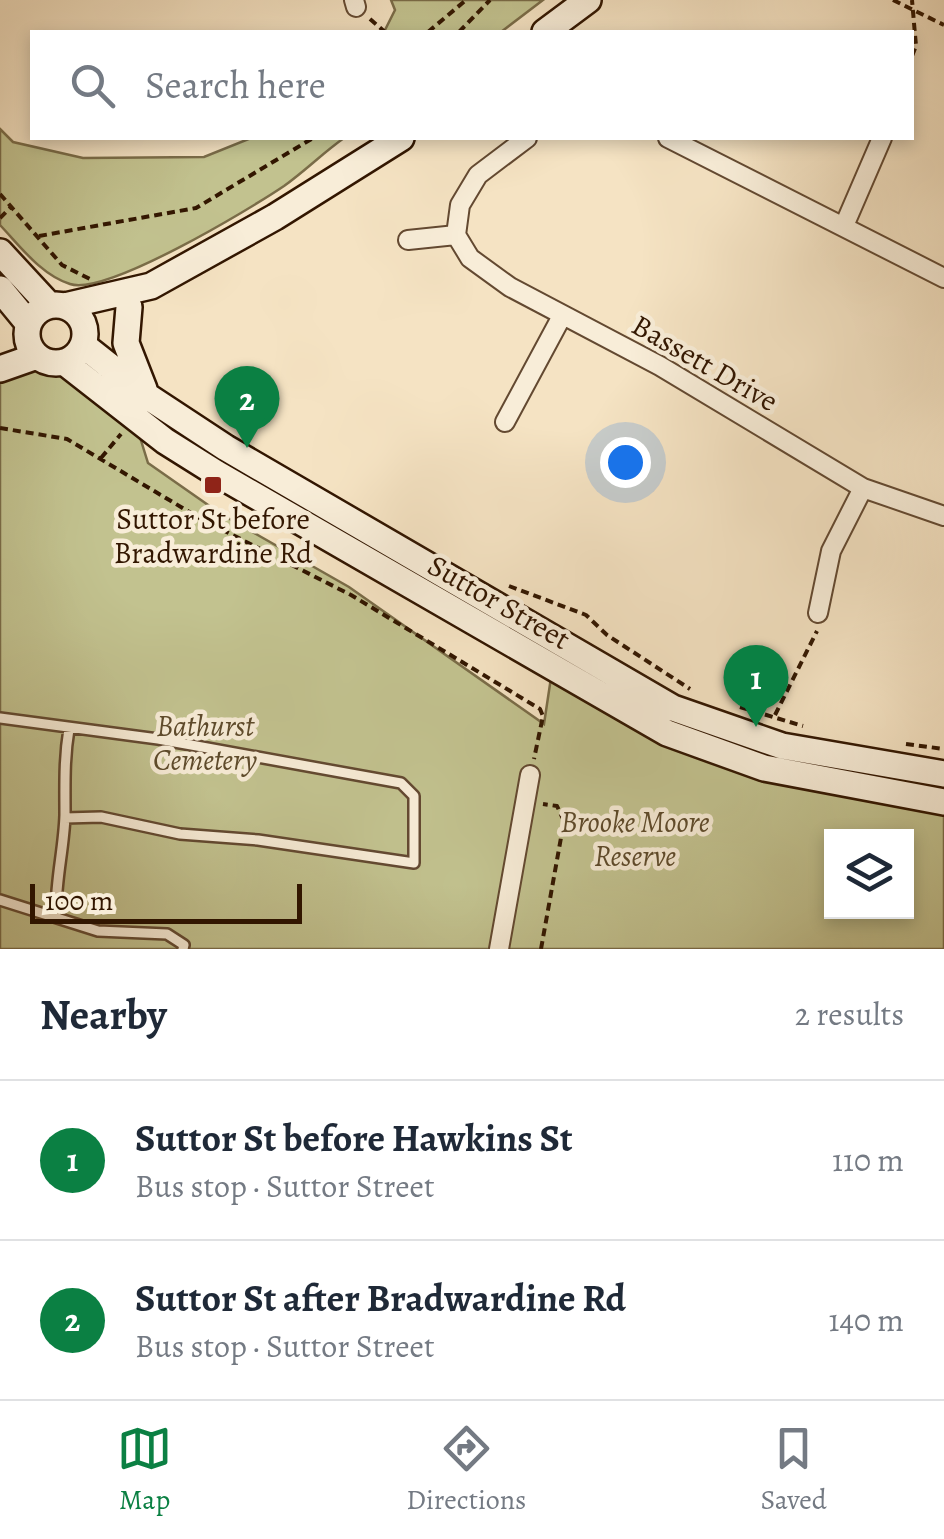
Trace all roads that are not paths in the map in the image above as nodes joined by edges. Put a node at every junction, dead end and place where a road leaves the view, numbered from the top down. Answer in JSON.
{"nodes":[{"id":1,"x":588,"y":0,"type":"edge"},
{"id":2,"x":548,"y":30,"type":"edge"},
{"id":3,"x":398,"y":140,"type":"edge"},
{"id":4,"x":525,"y":140,"type":"edge"},
{"id":5,"x":672,"y":140,"type":"edge"},
{"id":6,"x":881,"y":140,"type":"edge"},
{"id":7,"x":844,"y":226,"type":"junction"},
{"id":8,"x":456,"y":235,"type":"junction"},
{"id":9,"x":408,"y":240,"type":"dead end"},
{"id":10,"x":0,"y":252,"type":"edge"},
{"id":11,"x":944,"y":278,"type":"edge"},
{"id":12,"x":0,"y":289,"type":"edge"},
{"id":13,"x":126,"y":301,"type":"junction"},
{"id":14,"x":57,"y":306,"type":"junction"},
{"id":15,"x":562,"y":316,"type":"junction"},
{"id":16,"x":31,"y":337,"type":"junction"},
{"id":17,"x":77,"y":348,"type":"junction"},
{"id":18,"x":0,"y":352,"type":"edge"},
{"id":19,"x":0,"y":369,"type":"edge"},
{"id":20,"x":150,"y":398,"type":"junction"},
{"id":21,"x":505,"y":422,"type":"dead end"},
{"id":22,"x":864,"y":488,"type":"junction"},
{"id":23,"x":944,"y":516,"type":"edge"},
{"id":24,"x":818,"y":613,"type":"road end"},
{"id":25,"x":0,"y":718,"type":"edge"},
{"id":26,"x":68,"y":729,"type":"junction"},
{"id":27,"x":944,"y":774,"type":"edge"},
{"id":28,"x":530,"y":775,"type":"road end"},
{"id":29,"x":944,"y":802,"type":"edge"},
{"id":30,"x":65,"y":818,"type":"junction"},
{"id":31,"x":0,"y":900,"type":"edge"},
{"id":32,"x":56,"y":917,"type":"junction"},
{"id":33,"x":183,"y":949,"type":"edge"},
{"id":34,"x":499,"y":949,"type":"edge"}],
"edges":[{"from":1,"to":2,"type":"main road"},
{"from":3,"to":13,"type":"main road"},
{"from":4,"to":8,"type":"street"},
{"from":5,"to":7,"type":"street"},
{"from":6,"to":7,"type":"street"},
{"from":7,"to":11,"type":"street"},
{"from":8,"to":9,"type":"street"},
{"from":8,"to":15,"type":"street","name":"Bassett Drive"},
{"from":10,"to":14,"type":"main road"},
{"from":12,"to":16,"type":"main road"},
{"from":13,"to":14,"type":"main road"},
{"from":13,"to":17,"type":"main road"},
{"from":13,"to":20,"type":"main road"},
{"from":14,"to":16,"type":"main road"},
{"from":14,"to":17,"type":"main road"},
{"from":15,"to":21,"type":"street"},
{"from":15,"to":22,"type":"street","name":"Bassett Drive"},
{"from":16,"to":17,"type":"main road"},
{"from":16,"to":18,"type":"main road"},
{"from":16,"to":19,"type":"main road"},
{"from":17,"to":20,"type":"main road","name":"Suttor Street"},
{"from":17,"to":29,"type":"main road","name":"Suttor Street"},
{"from":20,"to":27,"type":"main road","name":"Suttor Street"},
{"from":22,"to":23,"type":"street","name":"Bassett Drive"},
{"from":22,"to":24,"type":"street"},
{"from":25,"to":26,"type":"lane"},
{"from":26,"to":30,"type":"lane"},
{"from":26,"to":30,"type":"lane"},
{"from":28,"to":34,"type":"street"},
{"from":30,"to":32,"type":"lane"},
{"from":31,"to":32,"type":"lane"},
{"from":32,"to":33,"type":"lane"}]}
